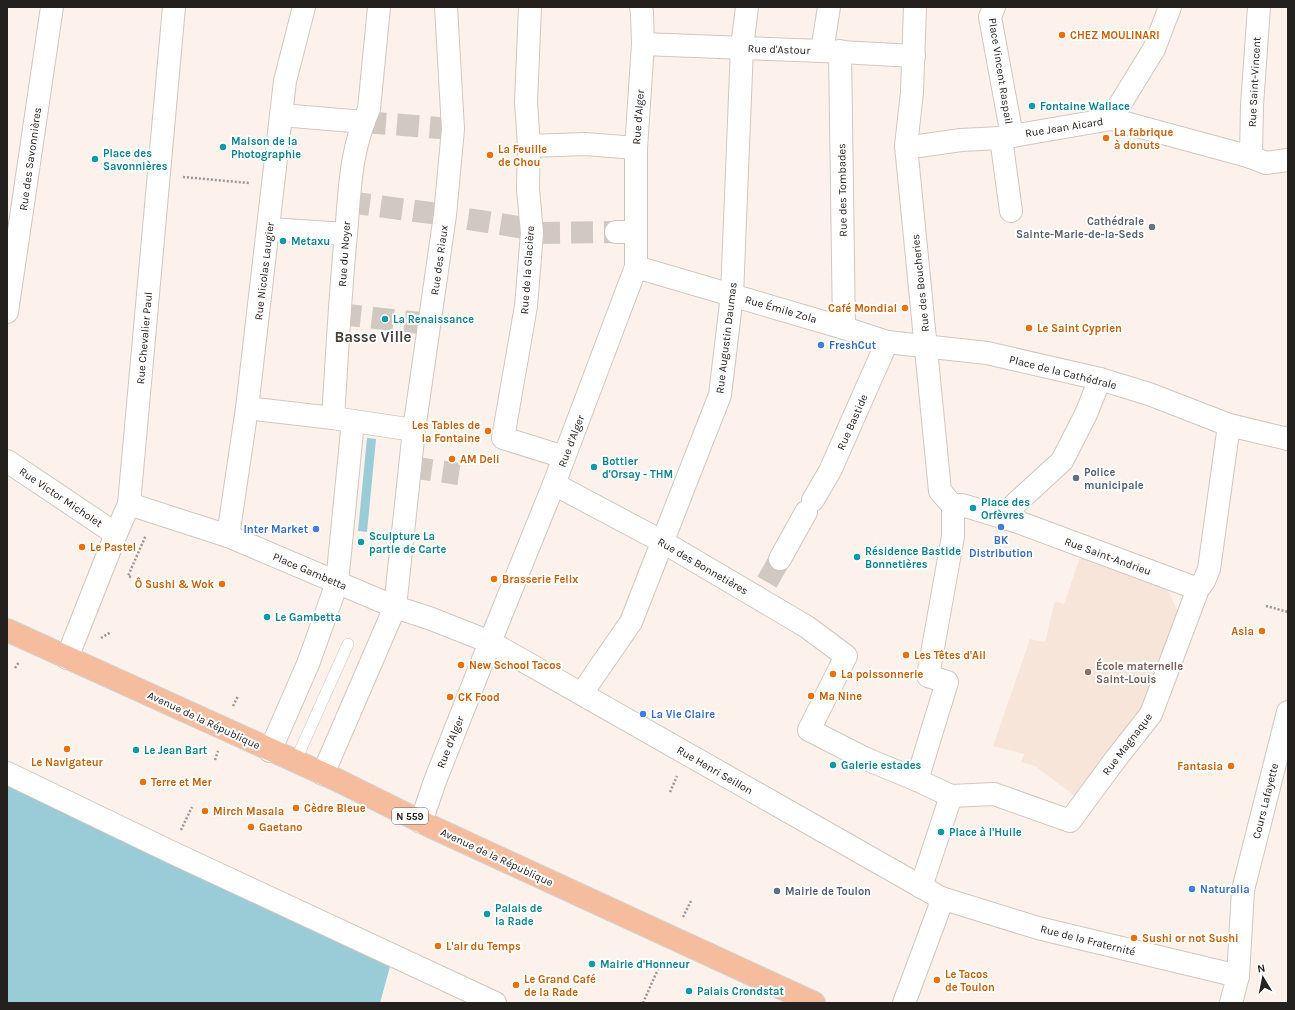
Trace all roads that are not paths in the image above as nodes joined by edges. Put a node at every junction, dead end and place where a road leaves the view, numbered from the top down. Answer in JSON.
{"nodes":[{"id":1,"x":52,"y":7,"type":"edge"},
{"id":2,"x":174,"y":7,"type":"edge"},
{"id":3,"x":304,"y":7,"type":"edge"},
{"id":4,"x":379,"y":7,"type":"edge"},
{"id":5,"x":446,"y":7,"type":"edge"},
{"id":6,"x":530,"y":7,"type":"edge"},
{"id":7,"x":641,"y":7,"type":"edge"},
{"id":8,"x":747,"y":7,"type":"edge"},
{"id":9,"x":829,"y":7,"type":"edge"},
{"id":10,"x":915,"y":7,"type":"edge"},
{"id":11,"x":994,"y":7,"type":"edge"},
{"id":12,"x":1170,"y":7,"type":"edge"},
{"id":13,"x":1259,"y":7,"type":"edge"},
{"id":14,"x":643,"y":44,"type":"junction"},
{"id":15,"x":742,"y":47,"type":"junction"},
{"id":16,"x":831,"y":51,"type":"junction"},
{"id":17,"x":914,"y":56,"type":"junction"},
{"id":18,"x":281,"y":115,"type":"junction"},
{"id":19,"x":1111,"y":119,"type":"junction"},
{"id":20,"x":364,"y":122,"type":"junction"},
{"id":21,"x":1006,"y":137,"type":"junction"},
{"id":22,"x":529,"y":146,"type":"junction"},
{"id":23,"x":906,"y":146,"type":"junction"},
{"id":24,"x":636,"y":148,"type":"junction"},
{"id":25,"x":1251,"y":156,"type":"junction"},
{"id":26,"x":1288,"y":160,"type":"edge"},
{"id":27,"x":1011,"y":211,"type":"dead end"},
{"id":28,"x":14,"y":213,"type":"edge"},
{"id":29,"x":269,"y":229,"type":"junction"},
{"id":30,"x":346,"y":234,"type":"junction"},
{"id":31,"x":636,"y":267,"type":"junction"},
{"id":32,"x":732,"y":295,"type":"junction"},
{"id":33,"x":7,"y":312,"type":"edge"},
{"id":34,"x":844,"y":328,"type":"junction"},
{"id":35,"x":887,"y":342,"type":"junction"},
{"id":36,"x":926,"y":346,"type":"junction"},
{"id":37,"x":1100,"y":379,"type":"junction"},
{"id":38,"x":247,"y":408,"type":"junction"},
{"id":39,"x":343,"y":420,"type":"junction"},
{"id":40,"x":1229,"y":425,"type":"junction"},
{"id":41,"x":414,"y":430,"type":"junction"},
{"id":42,"x":1288,"y":439,"type":"edge"},
{"id":43,"x":564,"y":458,"type":"junction"},
{"id":44,"x":7,"y":461,"type":"edge"},
{"id":45,"x":554,"y":484,"type":"junction"},
{"id":46,"x":129,"y":504,"type":"junction"},
{"id":47,"x":953,"y":506,"type":"junction"},
{"id":48,"x":1013,"y":521,"type":"junction"},
{"id":49,"x":116,"y":534,"type":"junction"},
{"id":50,"x":228,"y":536,"type":"junction"},
{"id":51,"x":663,"y":542,"type":"junction"},
{"id":52,"x":780,"y":559,"type":"tunnel mouth"},
{"id":53,"x":337,"y":583,"type":"junction"},
{"id":54,"x":1198,"y":589,"type":"junction"},
{"id":55,"x":395,"y":607,"type":"junction"},
{"id":56,"x":7,"y":630,"type":"edge"},
{"id":57,"x":490,"y":642,"type":"junction"},
{"id":58,"x":348,"y":644,"type":"dead end"},
{"id":59,"x":67,"y":658,"type":"junction"},
{"id":60,"x":582,"y":693,"type":"junction"},
{"id":61,"x":1288,"y":712,"type":"edge"},
{"id":62,"x":270,"y":751,"type":"junction"},
{"id":63,"x":295,"y":762,"type":"junction"},
{"id":64,"x":7,"y":773,"type":"edge"},
{"id":65,"x":323,"y":774,"type":"junction"},
{"id":66,"x":917,"y":780,"type":"junction"},
{"id":67,"x":951,"y":796,"type":"junction"},
{"id":68,"x":421,"y":822,"type":"junction"},
{"id":69,"x":921,"y":887,"type":"junction"},
{"id":70,"x":941,"y":898,"type":"junction"},
{"id":71,"x":1238,"y":976,"type":"junction"},
{"id":72,"x":495,"y":1003,"type":"edge"},
{"id":73,"x":814,"y":1003,"type":"edge"},
{"id":74,"x":904,"y":1003,"type":"edge"},
{"id":75,"x":1231,"y":1003,"type":"edge"}],
"edges":[{"from":1,"to":28,"type":"street","name":"Rue des Savonnières"},
{"from":2,"to":46,"type":"street","name":"Rue Chevalier Paul"},
{"from":3,"to":18,"type":"street","name":"Rue Nicolas Laugier"},
{"from":4,"to":20,"type":"street","name":"Rue du Noyer"},
{"from":5,"to":41,"type":"street","name":"Rue des Riaux"},
{"from":6,"to":22,"type":"street","name":"Rue de la Glacière"},
{"from":7,"to":14,"type":"street","name":"Rue d'Alger"},
{"from":8,"to":15,"type":"street","name":"Rue Augustin Daumas"},
{"from":9,"to":16,"type":"street","name":"Rue des Tombades"},
{"from":10,"to":17,"type":"street","name":"Rue des Boucheries"},
{"from":11,"to":21,"type":"street","name":"Place Vincent Raspail"},
{"from":12,"to":19,"type":"street"},
{"from":13,"to":25,"type":"street","name":"Rue Saint-Vincent"},
{"from":14,"to":15,"type":"street","name":"Rue d'Astour"},
{"from":14,"to":24,"type":"street","name":"Rue d'Alger"},
{"from":15,"to":16,"type":"street","name":"Rue d'Astour"},
{"from":15,"to":32,"type":"street","name":"Rue Augustin Daumas"},
{"from":16,"to":17,"type":"street","name":"Rue d'Astour"},
{"from":16,"to":34,"type":"street","name":"Rue des Tombades"},
{"from":17,"to":23,"type":"street","name":"Rue des Boucheries"},
{"from":18,"to":20,"type":"street"},
{"from":18,"to":29,"type":"street","name":"Rue Nicolas Laugier"},
{"from":19,"to":21,"type":"street","name":"Rue Jean Aicard"},
{"from":19,"to":25,"type":"street","name":"Rue Jean Aicard"},
{"from":20,"to":30,"type":"street","name":"Rue du Noyer"},
{"from":21,"to":23,"type":"street","name":"Rue Jean Aicard"},
{"from":21,"to":27,"type":"street","name":"Place Vincent Raspail"},
{"from":22,"to":24,"type":"street"},
{"from":22,"to":43,"type":"street","name":"Rue de la Glacière"},
{"from":23,"to":36,"type":"street","name":"Rue des Boucheries"},
{"from":24,"to":31,"type":"street","name":"Rue d'Alger"},
{"from":25,"to":26,"type":"street","name":"Rue Jean Aicard"},
{"from":28,"to":33,"type":"street","name":"Rue des Savonnières"},
{"from":29,"to":30,"type":"street"},
{"from":29,"to":38,"type":"street","name":"Rue Nicolas Laugier"},
{"from":30,"to":39,"type":"street","name":"Rue du Noyer"},
{"from":31,"to":32,"type":"street","name":"Rue Émile Zola"},
{"from":31,"to":43,"type":"street","name":"Rue d'Alger"},
{"from":32,"to":34,"type":"street","name":"Rue Émile Zola"},
{"from":32,"to":51,"type":"street","name":"Rue Augustin Daumas"},
{"from":34,"to":35,"type":"street","name":"Rue Émile Zola"},
{"from":35,"to":36,"type":"street","name":"Rue Émile Zola"},
{"from":35,"to":52,"type":"street","name":"Rue Bastide"},
{"from":36,"to":37,"type":"street","name":"Place de la Cathédrale"},
{"from":36,"to":47,"type":"street","name":"Rue des Boucheries"},
{"from":37,"to":40,"type":"street","name":"Place de la Cathédrale"},
{"from":37,"to":48,"type":"street"},
{"from":38,"to":39,"type":"street"},
{"from":38,"to":50,"type":"street","name":"Rue Nicolas Laugier"},
{"from":39,"to":41,"type":"street"},
{"from":39,"to":53,"type":"street","name":"Rue du Noyer"},
{"from":40,"to":42,"type":"street","name":"Place de la Cathédrale"},
{"from":40,"to":54,"type":"street","name":"Rue Magnaque"},
{"from":41,"to":55,"type":"street","name":"Rue des Riaux"},
{"from":43,"to":45,"type":"street","name":"Rue d'Alger"},
{"from":44,"to":49,"type":"street","name":"Rue Victor Micholet"},
{"from":45,"to":51,"type":"street","name":"Rue des Bonnetières"},
{"from":45,"to":57,"type":"street","name":"Rue d'Alger"},
{"from":46,"to":49,"type":"street","name":"Rue Chevalier Paul"},
{"from":46,"to":50,"type":"street","name":"Place Gambetta"},
{"from":47,"to":48,"type":"street"},
{"from":47,"to":66,"type":"street"},
{"from":48,"to":54,"type":"street","name":"Rue Saint-Andrieu"},
{"from":49,"to":59,"type":"street","name":"Rue Chevalier Paul"},
{"from":50,"to":53,"type":"street","name":"Place Gambetta"},
{"from":51,"to":60,"type":"street","name":"Rue Augustin Daumas"},
{"from":51,"to":66,"type":"street","name":"Rue des Bonnetières"},
{"from":53,"to":55,"type":"street","name":"Place Gambetta"},
{"from":53,"to":62,"type":"street","name":"Rue du Noyer"},
{"from":54,"to":67,"type":"street","name":"Rue Magnaque"},
{"from":55,"to":57,"type":"street","name":"Place Gambetta"},
{"from":55,"to":65,"type":"street","name":"Rue des Riaux"},
{"from":56,"to":59,"type":"main road","name":"Avenue de la République","number":"N 559"},
{"from":57,"to":60,"type":"street","name":"Rue Henri Seillon"},
{"from":57,"to":68,"type":"street","name":"Rue d'Alger"},
{"from":58,"to":63,"type":"lane"},
{"from":59,"to":62,"type":"main road","name":"Avenue de la République","number":"N 559"},
{"from":60,"to":69,"type":"street","name":"Rue Henri Seillon"},
{"from":61,"to":71,"type":"street","name":"Cours Lafayette"},
{"from":62,"to":63,"type":"main road","name":"Avenue de la République","number":"N 559"},
{"from":63,"to":65,"type":"main road","name":"Avenue de la République","number":"N 559"},
{"from":64,"to":72,"type":"street"},
{"from":65,"to":68,"type":"main road","name":"Avenue de la République","number":"N 559"},
{"from":66,"to":67,"type":"street"},
{"from":67,"to":69,"type":"street"},
{"from":68,"to":73,"type":"main road","name":"Avenue de la République","number":"N 559"},
{"from":69,"to":70,"type":"street","name":"Rue Henri Seillon"},
{"from":70,"to":71,"type":"street","name":"Rue de la Fraternité"},
{"from":70,"to":74,"type":"street"},
{"from":71,"to":75,"type":"street","name":"Cours Lafayette"}]}
